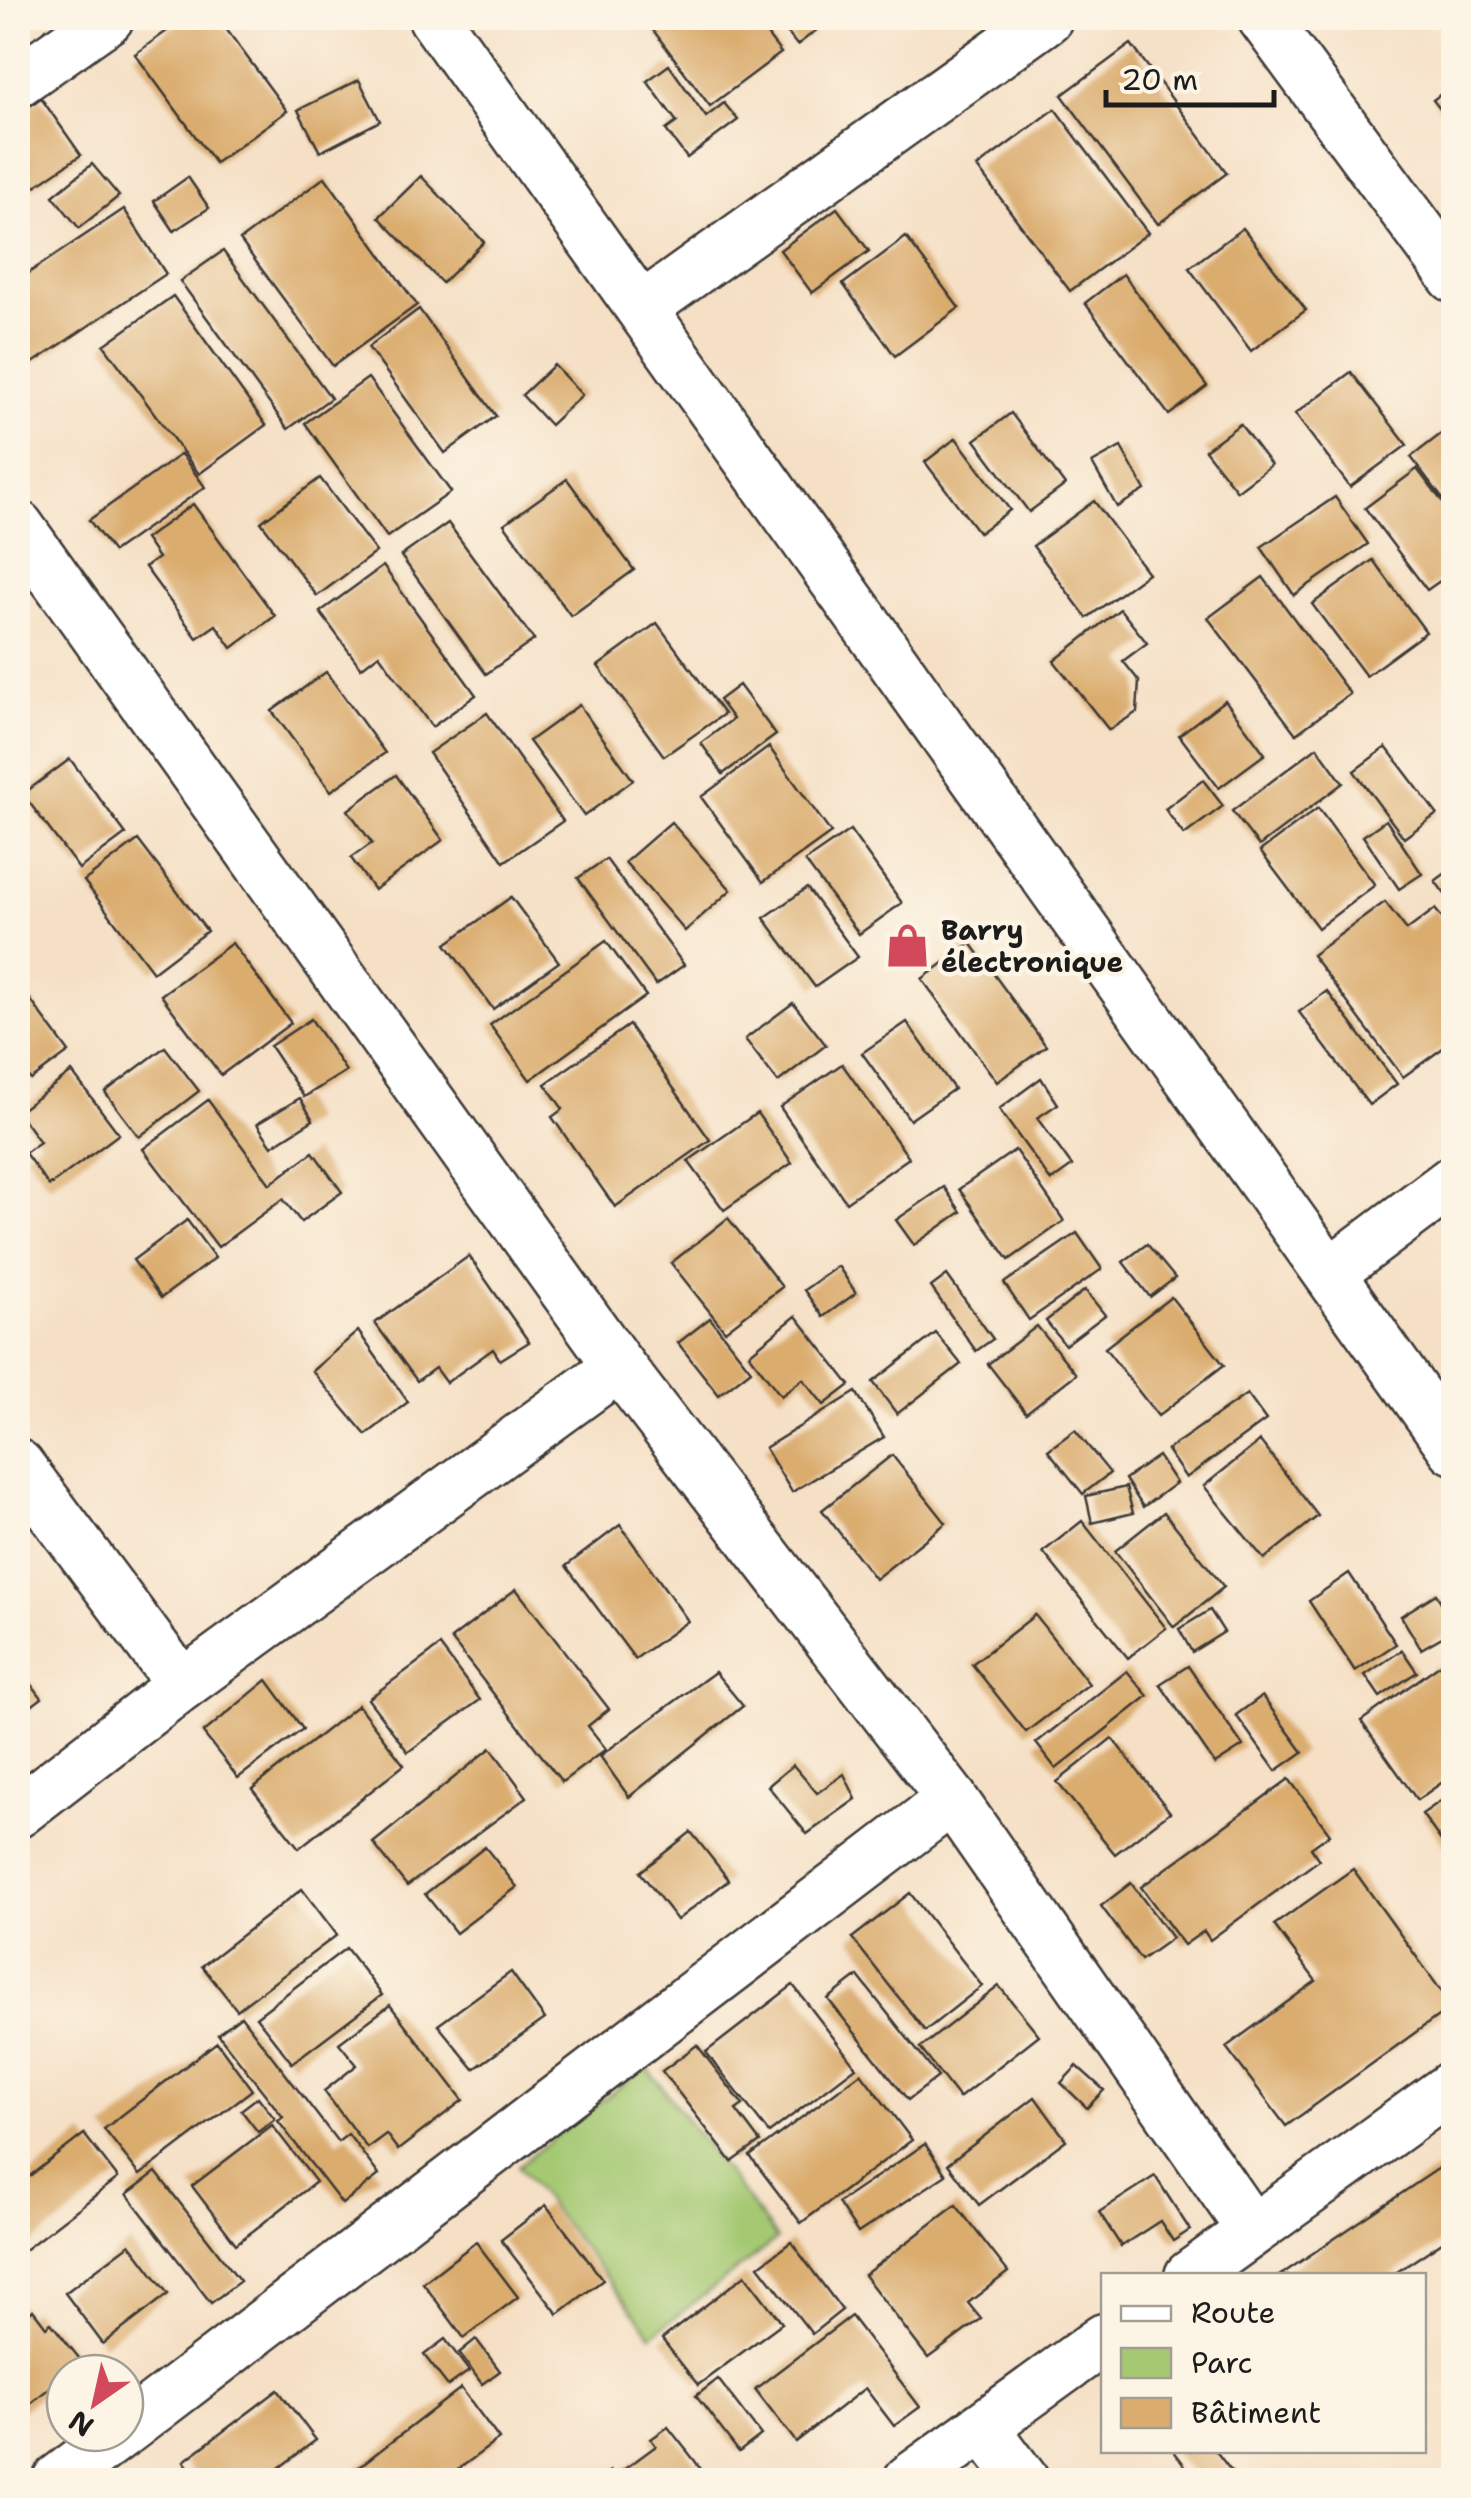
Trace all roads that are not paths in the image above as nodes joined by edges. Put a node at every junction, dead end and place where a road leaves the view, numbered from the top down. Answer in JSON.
{"nodes":[{"id":1,"x":108,"y":18,"type":"edge"},
{"id":2,"x":434,"y":18,"type":"edge"},
{"id":3,"x":1047,"y":18,"type":"edge"},
{"id":4,"x":1263,"y":18,"type":"edge"},
{"id":5,"x":18,"y":81,"type":"edge"},
{"id":6,"x":1454,"y":277,"type":"edge"},
{"id":7,"x":642,"y":308,"type":"junction"},
{"id":8,"x":18,"y":526,"type":"edge"},
{"id":9,"x":1454,"y":1180,"type":"edge"},
{"id":10,"x":1330,"y":1273,"type":"junction"},
{"id":11,"x":619,"y":1366,"type":"junction"},
{"id":12,"x":1454,"y":1448,"type":"edge"},
{"id":13,"x":18,"y":1466,"type":"edge"},
{"id":14,"x":182,"y":1685,"type":"junction"},
{"id":15,"x":952,"y":1799,"type":"junction"},
{"id":16,"x":18,"y":1812,"type":"edge"},
{"id":17,"x":1454,"y":2085,"type":"edge"},
{"id":18,"x":1252,"y":2230,"type":"junction"},
{"id":19,"x":1194,"y":2273,"type":"edge"},
{"id":20,"x":1101,"y":2341,"type":"edge"},
{"id":21,"x":145,"y":2414,"type":"edge"},
{"id":22,"x":983,"y":2428,"type":"junction"},
{"id":23,"x":94,"y":2453,"type":"edge"},
{"id":24,"x":58,"y":2480,"type":"edge"},
{"id":25,"x":909,"y":2480,"type":"edge"},
{"id":26,"x":1023,"y":2480,"type":"edge"}],
"edges":[{"from":1,"to":5,"type":"street"},
{"from":2,"to":7,"type":"street"},
{"from":3,"to":7,"type":"street"},
{"from":4,"to":6,"type":"street"},
{"from":7,"to":10,"type":"street"},
{"from":8,"to":11,"type":"street"},
{"from":9,"to":10,"type":"street"},
{"from":10,"to":12,"type":"street"},
{"from":11,"to":14,"type":"street"},
{"from":11,"to":15,"type":"street"},
{"from":13,"to":14,"type":"street"},
{"from":14,"to":16,"type":"street"},
{"from":15,"to":18,"type":"street"},
{"from":15,"to":21,"type":"street"},
{"from":17,"to":18,"type":"street"},
{"from":18,"to":19,"type":"street"},
{"from":20,"to":22,"type":"street"},
{"from":22,"to":25,"type":"street"},
{"from":22,"to":26,"type":"street"},
{"from":23,"to":24,"type":"street"}]}
